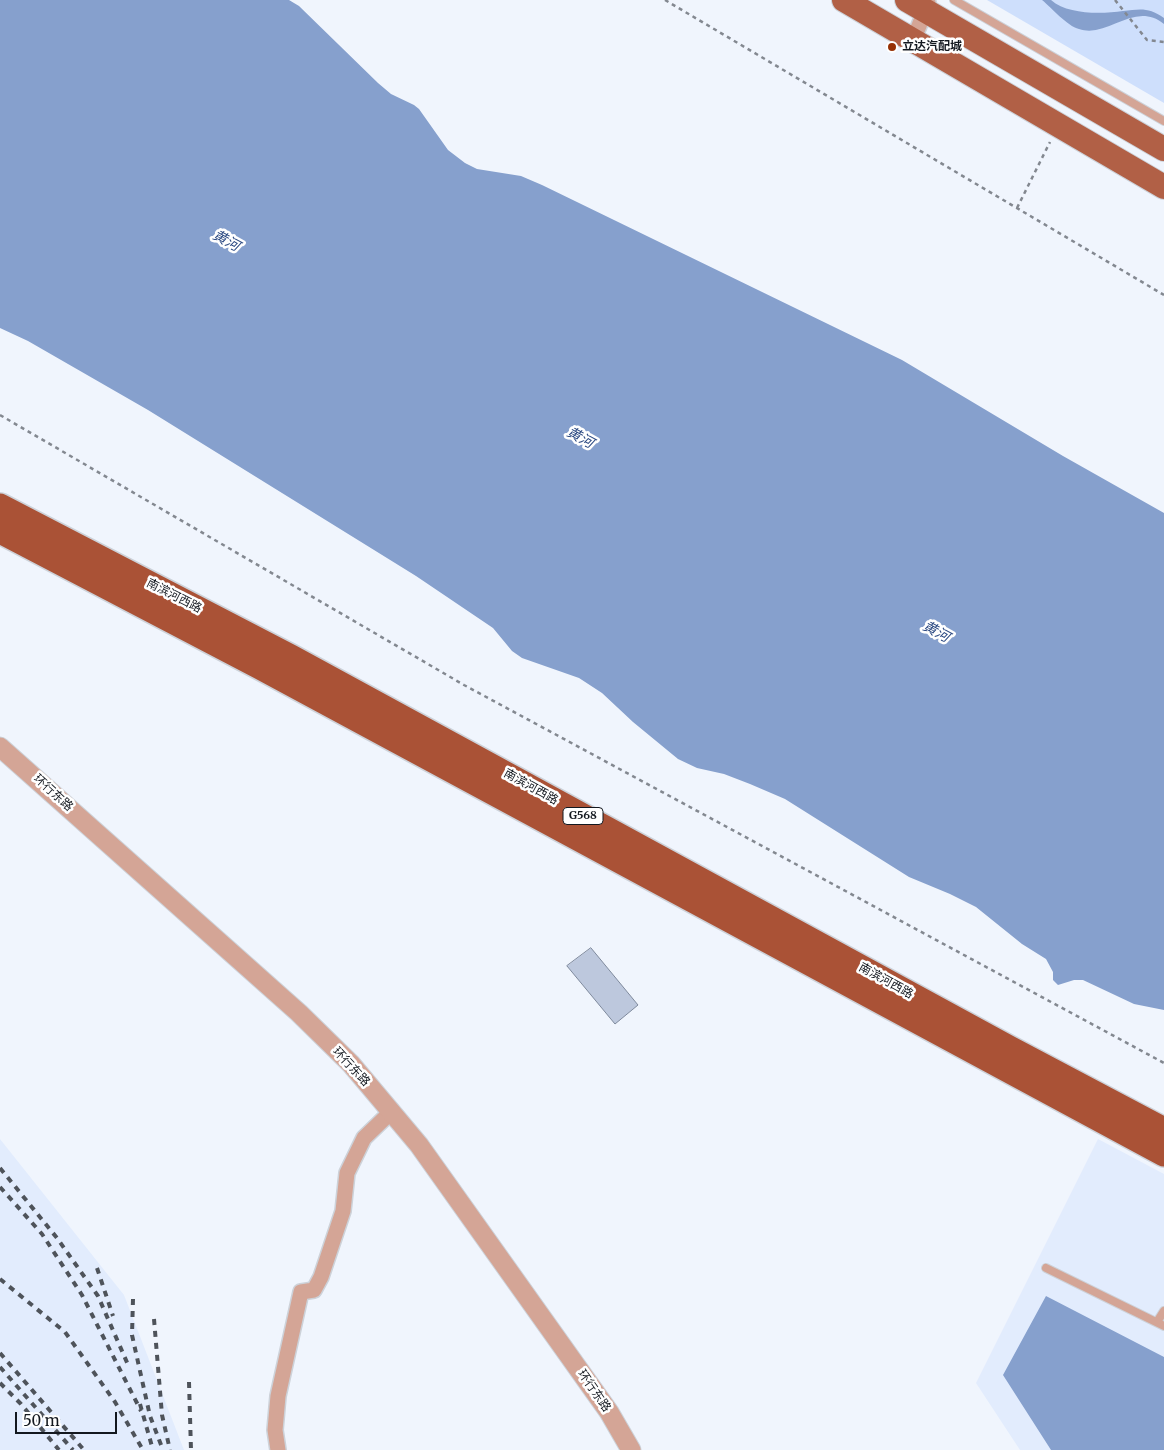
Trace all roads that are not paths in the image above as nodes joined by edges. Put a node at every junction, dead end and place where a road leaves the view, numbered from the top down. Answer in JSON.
{"nodes":[{"id":1,"x":844,"y":0,"type":"edge"},
{"id":2,"x":954,"y":0,"type":"edge"},
{"id":3,"x":920,"y":3,"type":"edge"},
{"id":4,"x":913,"y":41,"type":"junction"},
{"id":5,"x":1164,"y":121,"type":"edge"},
{"id":6,"x":1164,"y":149,"type":"edge"},
{"id":7,"x":1164,"y":187,"type":"edge"},
{"id":8,"x":0,"y":506,"type":"edge"},
{"id":9,"x":0,"y":531,"type":"edge"},
{"id":10,"x":0,"y":747,"type":"edge"},
{"id":11,"x":392,"y":1111,"type":"junction"},
{"id":12,"x":1164,"y":1130,"type":"edge"},
{"id":13,"x":1164,"y":1154,"type":"edge"},
{"id":14,"x":1046,"y":1268,"type":"dead end"},
{"id":15,"x":1164,"y":1310,"type":"edge"},
{"id":16,"x":1161,"y":1324,"type":"edge"},
{"id":17,"x":278,"y":1450,"type":"edge"},
{"id":18,"x":631,"y":1450,"type":"edge"}],
"edges":[{"from":1,"to":4,"type":"main road"},
{"from":2,"to":5,"type":"lane"},
{"from":3,"to":4,"type":"street"},
{"from":3,"to":6,"type":"main road"},
{"from":4,"to":7,"type":"main road"},
{"from":8,"to":12,"type":"highway","name":"南滨河西路","number":"G568"},
{"from":9,"to":13,"type":"highway","name":"南滨河西路","number":"G568"},
{"from":10,"to":11,"type":"street","name":"环行东路"},
{"from":11,"to":17,"type":"street"},
{"from":11,"to":18,"type":"street","name":"环行东路"},
{"from":14,"to":16,"type":"lane"},
{"from":15,"to":16,"type":"lane"}]}
